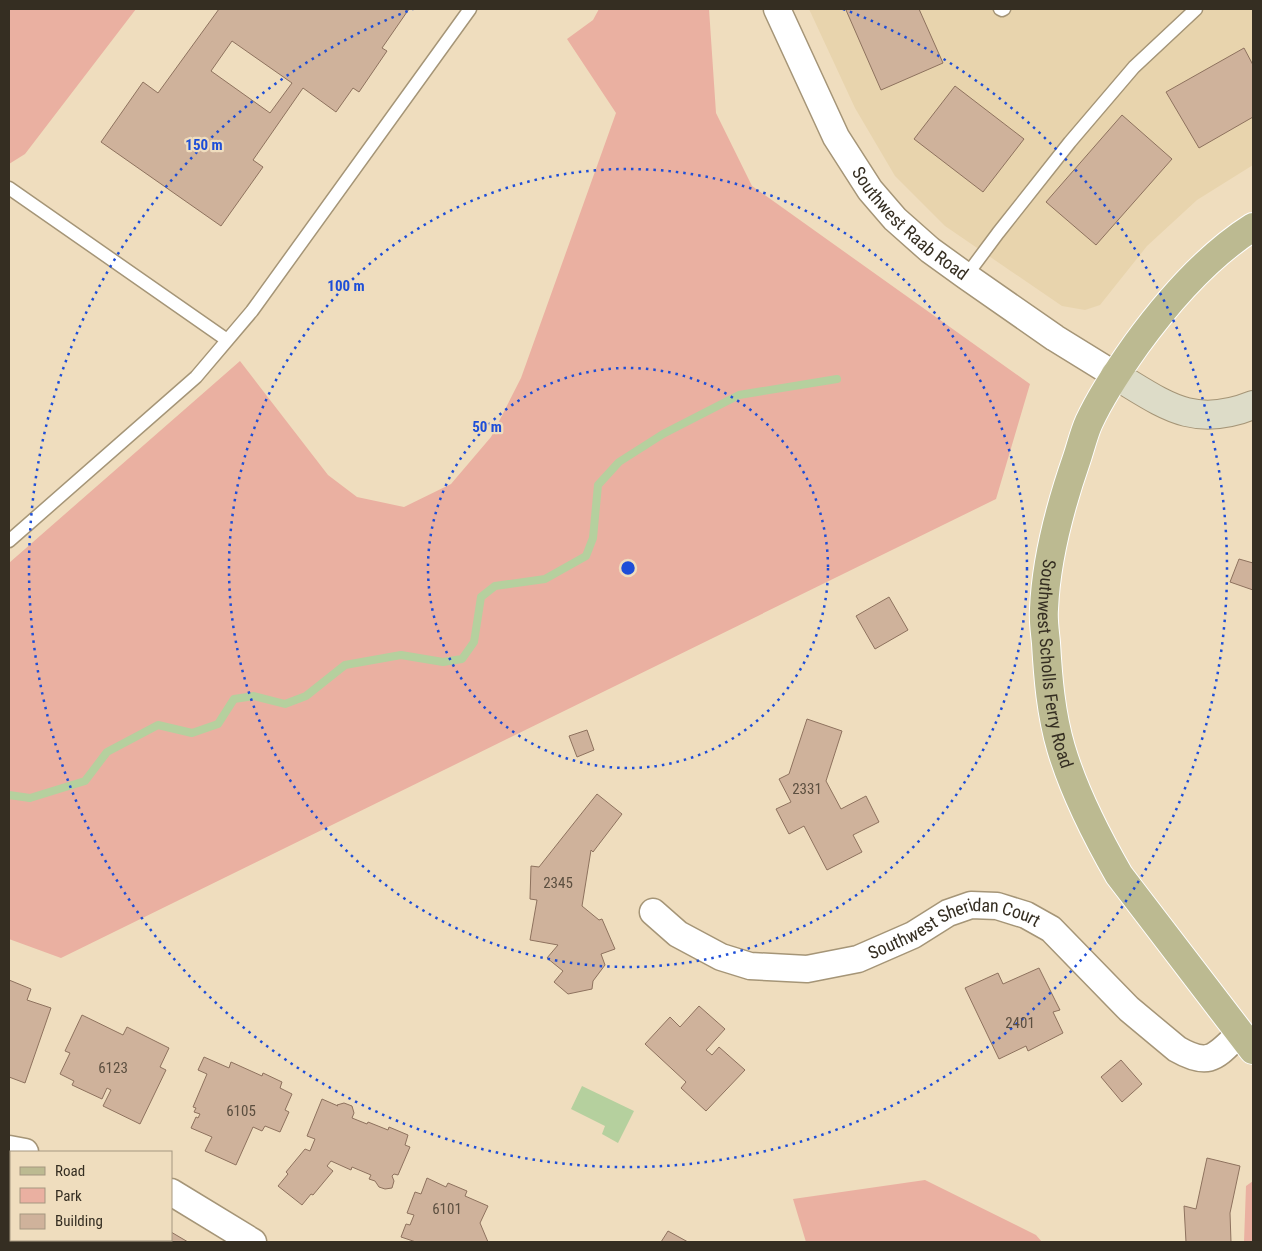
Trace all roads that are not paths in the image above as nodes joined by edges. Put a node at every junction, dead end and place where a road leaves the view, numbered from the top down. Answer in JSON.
{"nodes":[{"id":1,"x":470,"y":9,"type":"edge"},
{"id":2,"x":777,"y":9,"type":"edge"},
{"id":3,"x":1196,"y":9,"type":"edge"},
{"id":4,"x":9,"y":188,"type":"edge"},
{"id":5,"x":1253,"y":227,"type":"edge"},
{"id":6,"x":966,"y":276,"type":"junction"},
{"id":7,"x":227,"y":340,"type":"junction"},
{"id":8,"x":1115,"y":375,"type":"junction"},
{"id":9,"x":1253,"y":405,"type":"edge"},
{"id":10,"x":9,"y":541,"type":"edge"},
{"id":11,"x":654,"y":912,"type":"dead end"},
{"id":12,"x":1247,"y":1042,"type":"edge"},
{"id":13,"x":172,"y":1193,"type":"edge"},
{"id":14,"x":252,"y":1242,"type":"edge"}],
"edges":[{"from":1,"to":7,"type":"lane"},
{"from":2,"to":6,"type":"street","name":"Southwest Raab Road"},
{"from":3,"to":6,"type":"lane"},
{"from":4,"to":7,"type":"lane"},
{"from":5,"to":8,"type":"main road","name":"Southwest Scholls Ferry Road"},
{"from":6,"to":8,"type":"street","name":"Southwest Raab Road"},
{"from":7,"to":10,"type":"lane"},
{"from":8,"to":9,"type":"main road"},
{"from":8,"to":12,"type":"main road","name":"Southwest Scholls Ferry Road"},
{"from":11,"to":12,"type":"street","name":"Southwest Sheridan Court"},
{"from":13,"to":14,"type":"street"}]}
